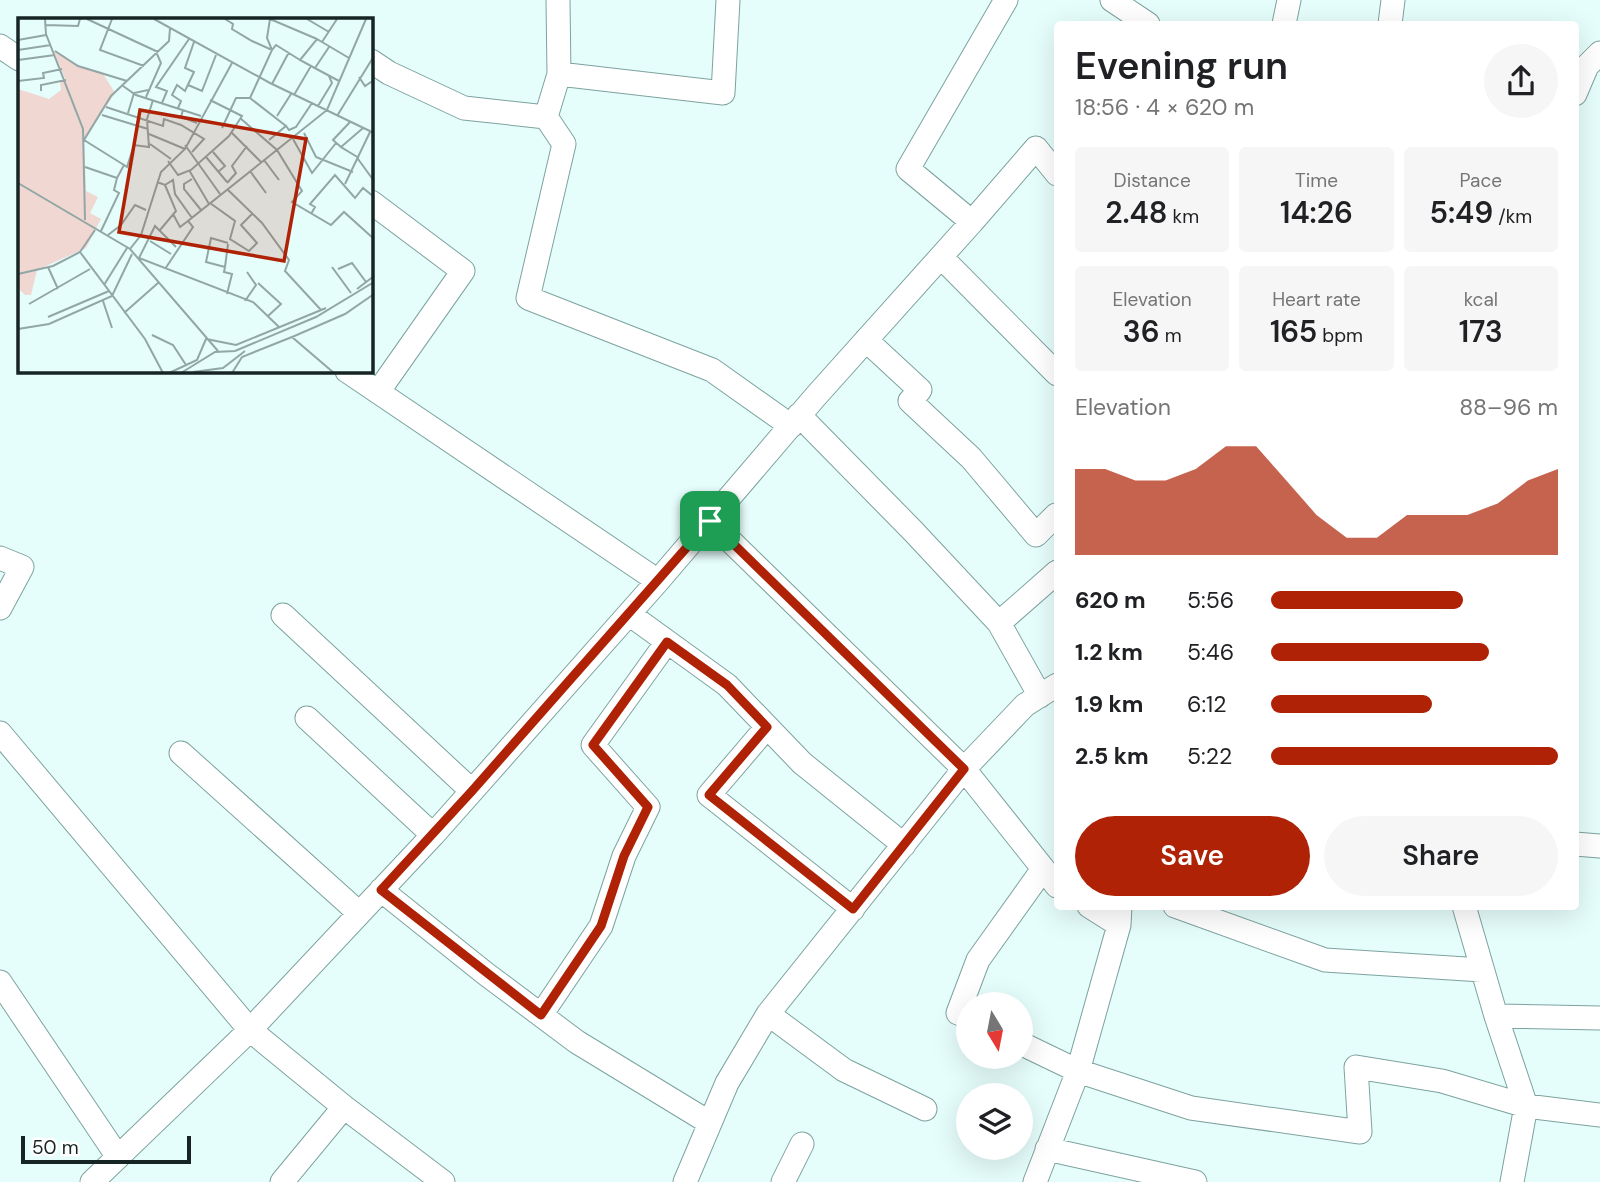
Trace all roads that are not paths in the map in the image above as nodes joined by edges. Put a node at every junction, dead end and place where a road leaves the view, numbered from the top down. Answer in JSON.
{"nodes":[{"id":1,"x":558,"y":0,"type":"edge"},
{"id":2,"x":728,"y":0,"type":"edge"},
{"id":3,"x":1006,"y":0,"type":"edge"},
{"id":4,"x":1112,"y":0,"type":"edge"},
{"id":5,"x":1289,"y":0,"type":"edge"},
{"id":6,"x":1393,"y":0,"type":"edge"},
{"id":7,"x":1144,"y":21,"type":"edge"},
{"id":8,"x":1285,"y":21,"type":"edge"},
{"id":9,"x":1390,"y":21,"type":"edge"},
{"id":10,"x":0,"y":46,"type":"edge"},
{"id":11,"x":1600,"y":53,"type":"edge"},
{"id":12,"x":18,"y":58,"type":"edge"},
{"id":13,"x":373,"y":62,"type":"edge"},
{"id":14,"x":559,"y":74,"type":"junction"},
{"id":15,"x":1579,"y":85,"type":"edge"},
{"id":16,"x":546,"y":117,"type":"junction"},
{"id":17,"x":1054,"y":170,"type":"edge"},
{"id":18,"x":373,"y":204,"type":"edge"},
{"id":19,"x":972,"y":222,"type":"junction"},
{"id":20,"x":941,"y":257,"type":"junction"},
{"id":21,"x":866,"y":340,"type":"junction"},
{"id":22,"x":1054,"y":371,"type":"edge"},
{"id":23,"x":350,"y":373,"type":"edge"},
{"id":24,"x":378,"y":392,"type":"junction"},
{"id":25,"x":795,"y":421,"type":"junction"},
{"id":26,"x":1054,"y":516,"type":"edge"},
{"id":27,"x":710,"y":521,"type":"junction"},
{"id":28,"x":0,"y":558,"type":"edge"},
{"id":29,"x":1054,"y":575,"type":"edge"},
{"id":30,"x":658,"y":581,"type":"junction"},
{"id":31,"x":0,"y":608,"type":"edge"},
{"id":32,"x":628,"y":614,"type":"junction"},
{"id":33,"x":283,"y":615,"type":"dead end"},
{"id":34,"x":999,"y":623,"type":"junction"},
{"id":35,"x":667,"y":642,"type":"junction"},
{"id":36,"x":1048,"y":690,"type":"edge"},
{"id":37,"x":307,"y":718,"type":"dead end"},
{"id":38,"x":767,"y":727,"type":"junction"},
{"id":39,"x":0,"y":733,"type":"edge"},
{"id":40,"x":181,"y":753,"type":"dead end"},
{"id":41,"x":964,"y":769,"type":"junction"},
{"id":42,"x":472,"y":791,"type":"junction"},
{"id":43,"x":433,"y":835,"type":"junction"},
{"id":44,"x":1579,"y":844,"type":"edge"},
{"id":45,"x":904,"y":845,"type":"junction"},
{"id":46,"x":1600,"y":845,"type":"edge"},
{"id":47,"x":1050,"y":878,"type":"edge"},
{"id":48,"x":381,"y":890,"type":"junction"},
{"id":49,"x":853,"y":909,"type":"junction"},
{"id":50,"x":1101,"y":910,"type":"edge"},
{"id":51,"x":1186,"y":910,"type":"edge"},
{"id":52,"x":1465,"y":910,"type":"edge"},
{"id":53,"x":359,"y":913,"type":"junction"},
{"id":54,"x":1120,"y":916,"type":"edge"},
{"id":55,"x":1482,"y":970,"type":"junction"},
{"id":56,"x":0,"y":982,"type":"edge"},
{"id":57,"x":966,"y":992,"type":"edge"},
{"id":58,"x":768,"y":1014,"type":"junction"},
{"id":59,"x":541,"y":1015,"type":"junction"},
{"id":60,"x":1496,"y":1017,"type":"junction"},
{"id":61,"x":1600,"y":1018,"type":"edge"},
{"id":62,"x":250,"y":1030,"type":"junction"},
{"id":63,"x":1033,"y":1049,"type":"edge"},
{"id":64,"x":1078,"y":1071,"type":"junction"},
{"id":65,"x":1526,"y":1106,"type":"junction"},
{"id":66,"x":344,"y":1107,"type":"junction"},
{"id":67,"x":925,"y":1110,"type":"dead end"},
{"id":68,"x":1600,"y":1115,"type":"edge"},
{"id":69,"x":710,"y":1123,"type":"junction"},
{"id":70,"x":802,"y":1144,"type":"dead end"},
{"id":71,"x":1047,"y":1149,"type":"junction"},
{"id":72,"x":118,"y":1157,"type":"junction"},
{"id":73,"x":92,"y":1182,"type":"edge"},
{"id":74,"x":282,"y":1182,"type":"edge"},
{"id":75,"x":443,"y":1182,"type":"edge"},
{"id":76,"x":685,"y":1182,"type":"edge"},
{"id":77,"x":783,"y":1182,"type":"edge"},
{"id":78,"x":1035,"y":1182,"type":"edge"},
{"id":79,"x":1195,"y":1182,"type":"edge"},
{"id":80,"x":1512,"y":1182,"type":"edge"}],
"edges":[{"from":1,"to":14,"type":"street"},
{"from":2,"to":14,"type":"street"},
{"from":3,"to":19,"type":"street"},
{"from":4,"to":7,"type":"street"},
{"from":5,"to":8,"type":"street"},
{"from":6,"to":9,"type":"street"},
{"from":10,"to":12,"type":"street"},
{"from":11,"to":15,"type":"street"},
{"from":13,"to":16,"type":"street"},
{"from":14,"to":16,"type":"street"},
{"from":16,"to":25,"type":"street"},
{"from":17,"to":19,"type":"street"},
{"from":18,"to":24,"type":"street"},
{"from":19,"to":20,"type":"street"},
{"from":20,"to":21,"type":"street"},
{"from":20,"to":22,"type":"street"},
{"from":21,"to":25,"type":"street"},
{"from":21,"to":26,"type":"street"},
{"from":23,"to":24,"type":"street"},
{"from":24,"to":30,"type":"street"},
{"from":25,"to":27,"type":"street"},
{"from":25,"to":34,"type":"street"},
{"from":27,"to":30,"type":"street"},
{"from":27,"to":41,"type":"street"},
{"from":28,"to":31,"type":"street"},
{"from":29,"to":34,"type":"street"},
{"from":30,"to":32,"type":"street"},
{"from":32,"to":35,"type":"street"},
{"from":32,"to":42,"type":"street"},
{"from":33,"to":42,"type":"street"},
{"from":34,"to":36,"type":"street"},
{"from":35,"to":38,"type":"street"},
{"from":35,"to":59,"type":"street"},
{"from":36,"to":41,"type":"street"},
{"from":37,"to":43,"type":"street"},
{"from":38,"to":45,"type":"street"},
{"from":38,"to":49,"type":"street"},
{"from":39,"to":62,"type":"street"},
{"from":40,"to":53,"type":"street"},
{"from":41,"to":45,"type":"street"},
{"from":41,"to":47,"type":"street"},
{"from":42,"to":43,"type":"street"},
{"from":43,"to":48,"type":"street"},
{"from":44,"to":46,"type":"street"},
{"from":45,"to":49,"type":"street"},
{"from":47,"to":57,"type":"street"},
{"from":48,"to":53,"type":"street"},
{"from":48,"to":59,"type":"street"},
{"from":49,"to":58,"type":"street"},
{"from":50,"to":54,"type":"street"},
{"from":51,"to":55,"type":"street"},
{"from":52,"to":55,"type":"street"},
{"from":53,"to":62,"type":"street"},
{"from":54,"to":64,"type":"street"},
{"from":55,"to":60,"type":"street"},
{"from":56,"to":72,"type":"street"},
{"from":58,"to":67,"type":"street"},
{"from":58,"to":69,"type":"street"},
{"from":59,"to":69,"type":"street"},
{"from":60,"to":61,"type":"street"},
{"from":60,"to":65,"type":"street"},
{"from":62,"to":66,"type":"street"},
{"from":62,"to":72,"type":"street"},
{"from":63,"to":64,"type":"street"},
{"from":64,"to":65,"type":"street"},
{"from":64,"to":71,"type":"street"},
{"from":65,"to":68,"type":"street"},
{"from":65,"to":80,"type":"street"},
{"from":66,"to":74,"type":"street"},
{"from":66,"to":75,"type":"street"},
{"from":69,"to":76,"type":"street"},
{"from":70,"to":77,"type":"street"},
{"from":71,"to":78,"type":"street"},
{"from":71,"to":79,"type":"street"},
{"from":72,"to":73,"type":"street"}]}
